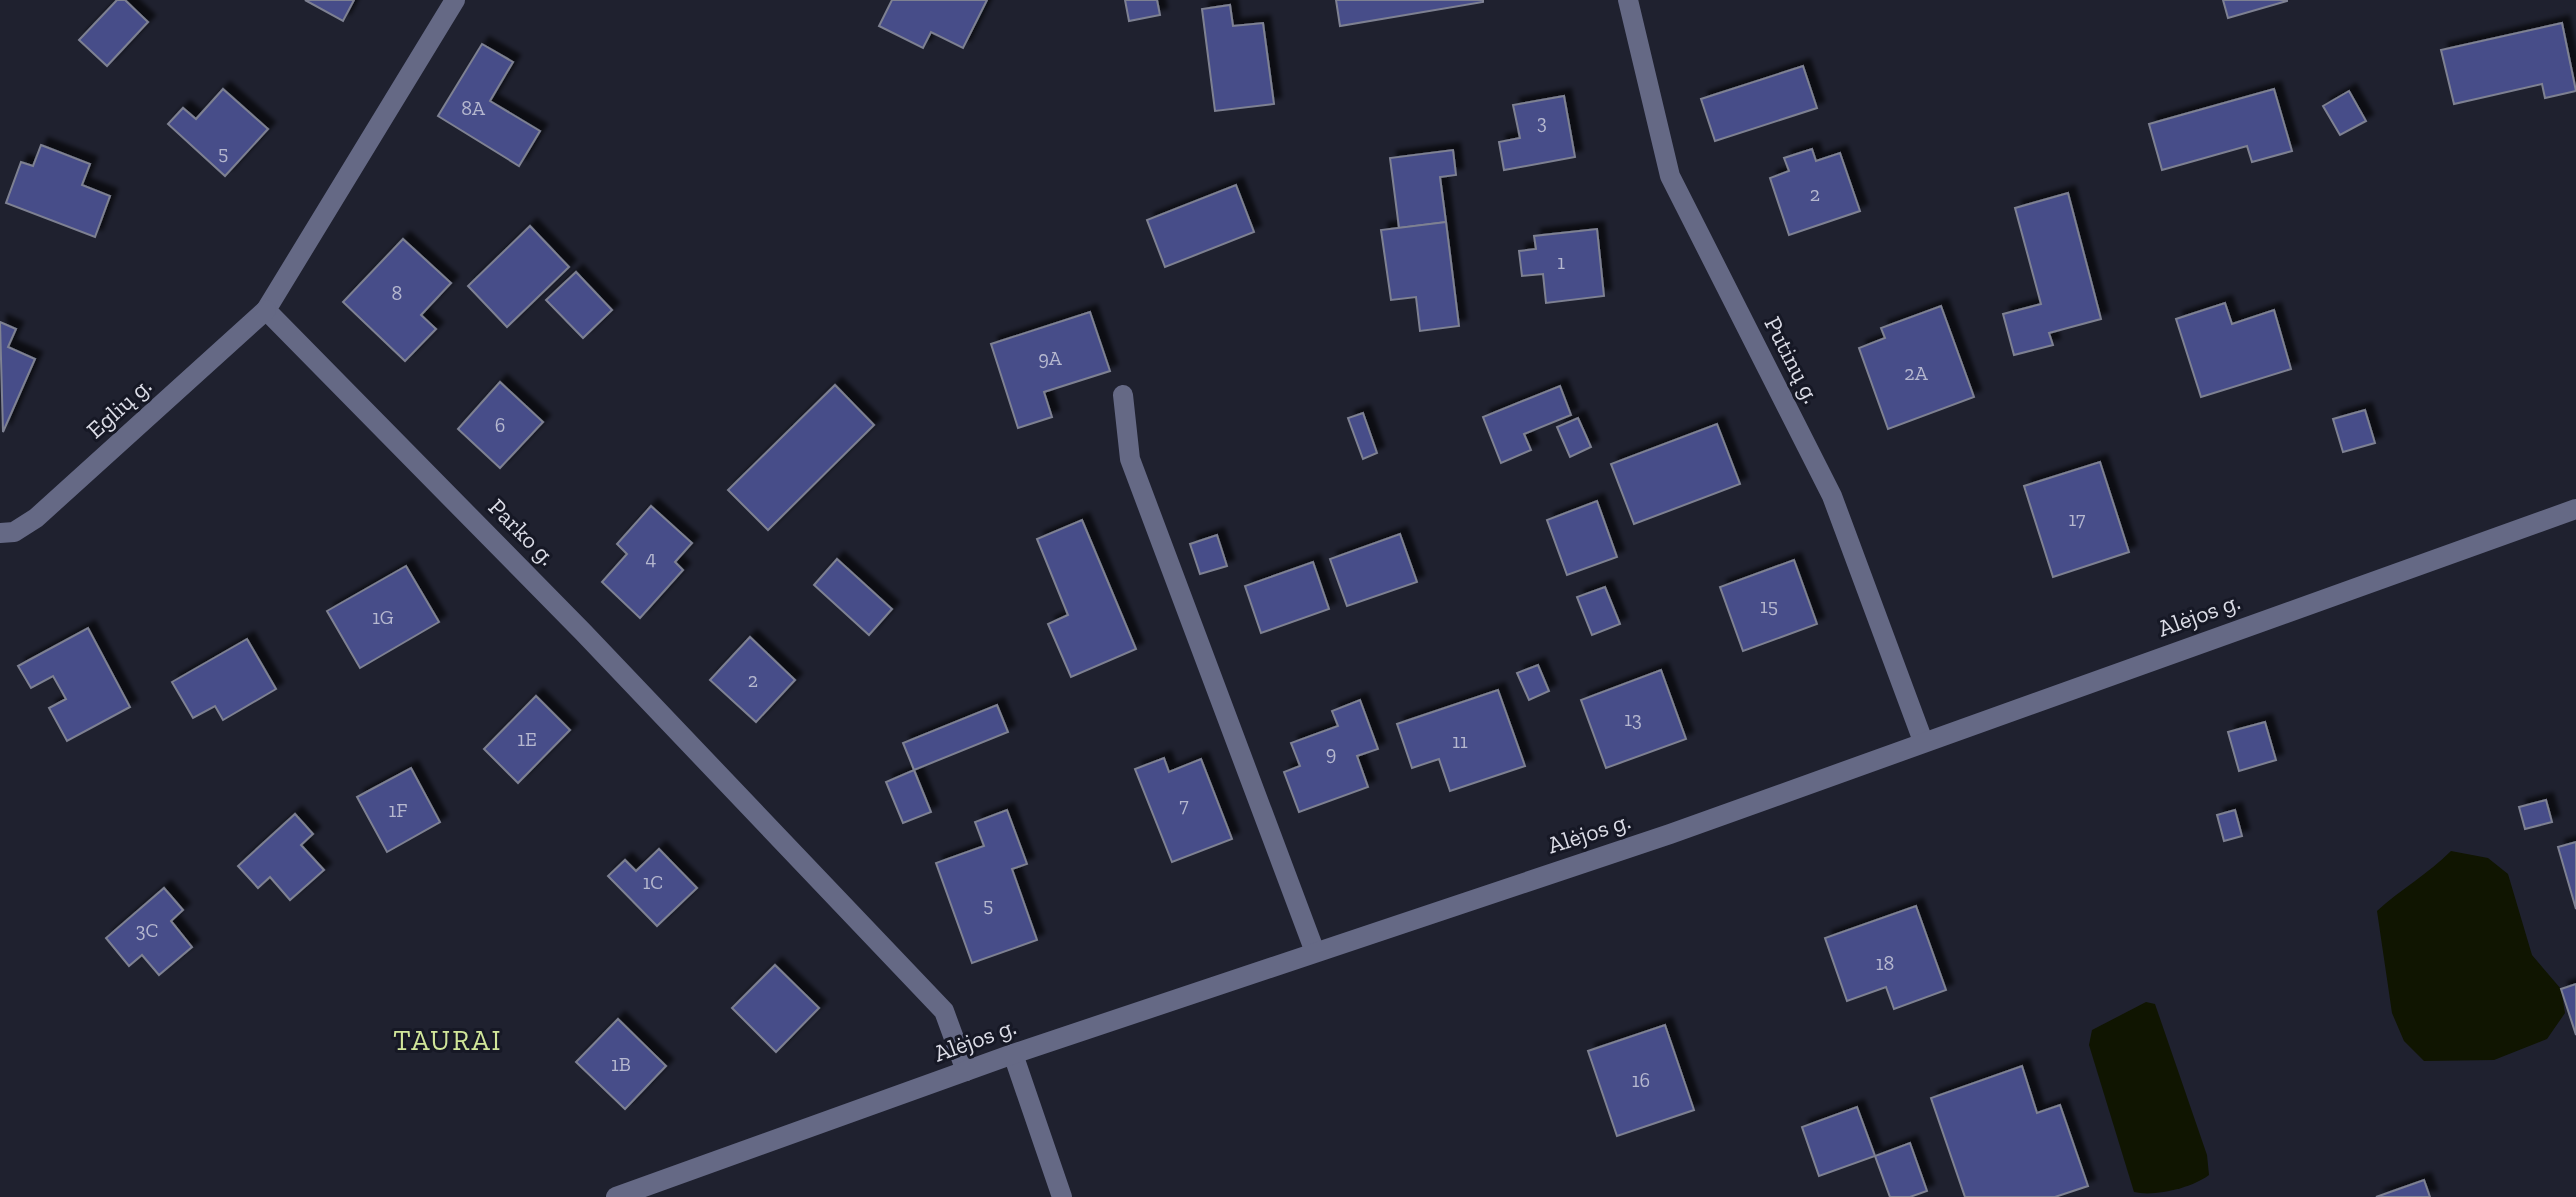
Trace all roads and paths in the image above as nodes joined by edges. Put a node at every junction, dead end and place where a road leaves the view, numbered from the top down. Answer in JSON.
{"nodes":[{"id":1,"x":455,"y":0,"type":"edge"},
{"id":2,"x":1628,"y":0,"type":"edge"},
{"id":3,"x":266,"y":310,"type":"junction"},
{"id":4,"x":1123,"y":395,"type":"dead end"},
{"id":5,"x":2576,"y":509,"type":"edge"},
{"id":6,"x":0,"y":533,"type":"edge"},
{"id":7,"x":1923,"y":741,"type":"junction"},
{"id":8,"x":1315,"y":952,"type":"junction"},
{"id":9,"x":1013,"y":1054,"type":"junction"},
{"id":10,"x":966,"y":1071,"type":"junction"},
{"id":11,"x":616,"y":1197,"type":"edge"},
{"id":12,"x":1062,"y":1197,"type":"edge"}],
"edges":[{"from":1,"to":3,"type":"street"},
{"from":2,"to":7,"type":"street","name":"Putinų g."},
{"from":3,"to":6,"type":"street","name":"Eglių g."},
{"from":3,"to":10,"type":"street","name":"Parko g."},
{"from":4,"to":8,"type":"street"},
{"from":5,"to":7,"type":"street","name":"Alėjos g."},
{"from":7,"to":8,"type":"street","name":"Alėjos g."},
{"from":8,"to":9,"type":"street","name":"Alėjos g."},
{"from":9,"to":10,"type":"street","name":"Alėjos g."},
{"from":9,"to":12,"type":"street"},
{"from":10,"to":11,"type":"street","name":"Alėjos g."}]}
